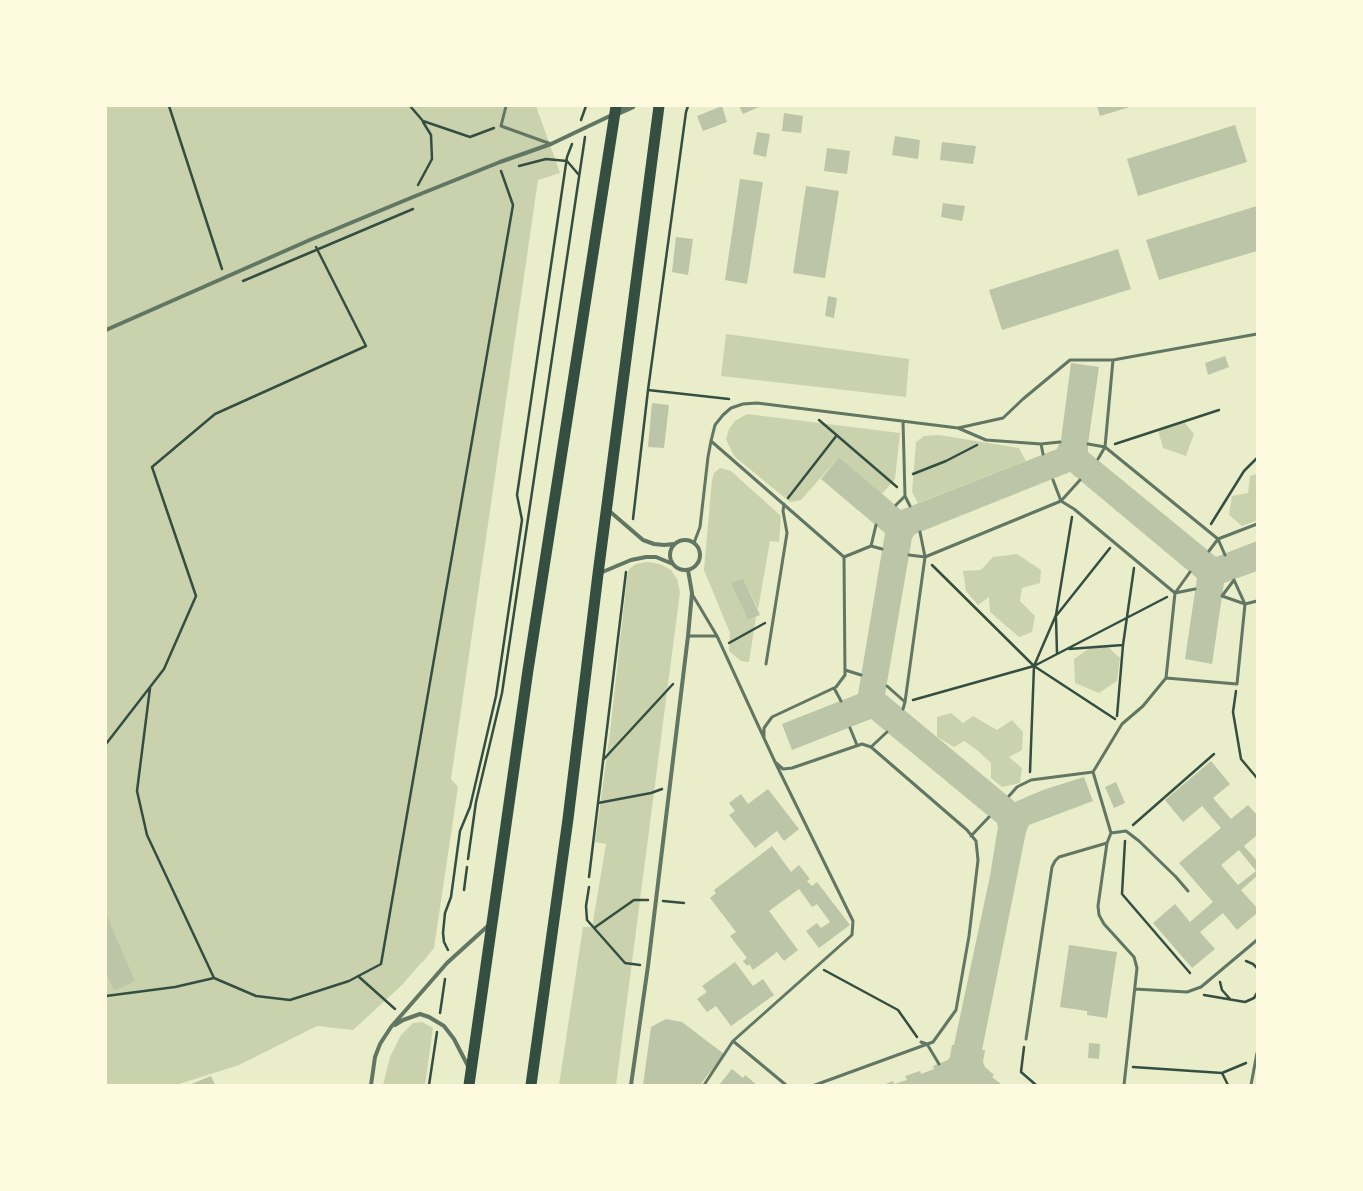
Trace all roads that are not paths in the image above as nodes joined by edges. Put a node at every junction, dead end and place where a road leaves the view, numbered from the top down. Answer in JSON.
{"nodes":[{"id":1,"x":506,"y":106,"type":"edge"},
{"id":2,"x":632,"y":106,"type":"edge"},
{"id":3,"x":659,"y":106,"type":"edge"},
{"id":4,"x":615,"y":110,"type":"edge"},
{"id":5,"x":550,"y":144,"type":"junction"},
{"id":6,"x":106,"y":330,"type":"edge"},
{"id":7,"x":1257,"y":334,"type":"edge"},
{"id":8,"x":1114,"y":360,"type":"junction"},
{"id":9,"x":903,"y":421,"type":"junction"},
{"id":10,"x":958,"y":428,"type":"junction"},
{"id":11,"x":711,"y":441,"type":"junction"},
{"id":12,"x":1060,"y":442,"type":"dead end"},
{"id":13,"x":1041,"y":444,"type":"junction"},
{"id":14,"x":1088,"y":444,"type":"dead end"},
{"id":15,"x":1105,"y":447,"type":"junction"},
{"id":16,"x":1043,"y":454,"type":"dead end"},
{"id":17,"x":1098,"y":459,"type":"dead end"},
{"id":18,"x":1053,"y":480,"type":"dead end"},
{"id":19,"x":1080,"y":480,"type":"dead end"},
{"id":20,"x":905,"y":495,"type":"junction"},
{"id":21,"x":1061,"y":501,"type":"junction"},
{"id":22,"x":784,"y":503,"type":"junction"},
{"id":23,"x":896,"y":505,"type":"dead end"},
{"id":24,"x":910,"y":506,"type":"dead end"},
{"id":25,"x":606,"y":508,"type":"junction"},
{"id":26,"x":1257,"y":524,"type":"edge"},
{"id":27,"x":876,"y":525,"type":"dead end"},
{"id":28,"x":920,"y":532,"type":"dead end"},
{"id":29,"x":1218,"y":539,"type":"junction"},
{"id":30,"x":694,"y":543,"type":"junction"},
{"id":31,"x":675,"y":544,"type":"junction"},
{"id":32,"x":871,"y":546,"type":"junction"},
{"id":33,"x":882,"y":549,"type":"dead end"},
{"id":34,"x":1209,"y":551,"type":"dead end"},
{"id":35,"x":909,"y":555,"type":"dead end"},
{"id":36,"x":1225,"y":555,"type":"dead end"},
{"id":37,"x":844,"y":557,"type":"junction"},
{"id":38,"x":925,"y":557,"type":"junction"},
{"id":39,"x":673,"y":564,"type":"junction"},
{"id":40,"x":688,"y":570,"type":"junction"},
{"id":41,"x":1190,"y":572,"type":"dead end"},
{"id":42,"x":598,"y":574,"type":"junction"},
{"id":43,"x":1195,"y":589,"type":"dead end"},
{"id":44,"x":692,"y":593,"type":"junction"},
{"id":45,"x":1175,"y":593,"type":"junction"},
{"id":46,"x":1257,"y":600,"type":"edge"},
{"id":47,"x":1245,"y":604,"type":"junction"},
{"id":48,"x":688,"y":636,"type":"junction"},
{"id":49,"x":717,"y":636,"type":"junction"},
{"id":50,"x":766,"y":664,"type":"dead end"},
{"id":51,"x":845,"y":670,"type":"junction"},
{"id":52,"x":861,"y":675,"type":"dead end"},
{"id":53,"x":1166,"y":678,"type":"junction"},
{"id":54,"x":887,"y":686,"type":"dead end"},
{"id":55,"x":834,"y":688,"type":"junction"},
{"id":56,"x":841,"y":701,"type":"dead end"},
{"id":57,"x":905,"y":702,"type":"junction"},
{"id":58,"x":903,"y":709,"type":"dead end"},
{"id":59,"x":850,"y":728,"type":"dead end"},
{"id":60,"x":887,"y":732,"type":"dead end"},
{"id":61,"x":764,"y":739,"type":"junction"},
{"id":62,"x":857,"y":745,"type":"junction"},
{"id":63,"x":870,"y":747,"type":"junction"},
{"id":64,"x":775,"y":762,"type":"junction"},
{"id":65,"x":1093,"y":772,"type":"junction"},
{"id":66,"x":1008,"y":796,"type":"dead end"},
{"id":67,"x":989,"y":817,"type":"dead end"},
{"id":68,"x":1111,"y":833,"type":"junction"},
{"id":69,"x":971,"y":836,"type":"junction"},
{"id":70,"x":1107,"y":843,"type":"junction"},
{"id":71,"x":1188,"y":891,"type":"dead end"},
{"id":72,"x":493,"y":921,"type":"junction"},
{"id":73,"x":1257,"y":940,"type":"edge"},
{"id":74,"x":1134,"y":989,"type":"junction"},
{"id":75,"x":391,"y":1027,"type":"junction"},
{"id":76,"x":1026,"y":1039,"type":"road end"},
{"id":77,"x":733,"y":1041,"type":"junction"},
{"id":78,"x":921,"y":1042,"type":"road end"},
{"id":79,"x":927,"y":1044,"type":"junction"},
{"id":80,"x":1257,"y":1053,"type":"edge"},
{"id":81,"x":939,"y":1064,"type":"dead end"},
{"id":82,"x":471,"y":1072,"type":"junction"},
{"id":83,"x":371,"y":1085,"type":"edge"},
{"id":84,"x":469,"y":1085,"type":"edge"},
{"id":85,"x":530,"y":1085,"type":"edge"},
{"id":86,"x":630,"y":1085,"type":"edge"},
{"id":87,"x":704,"y":1085,"type":"edge"},
{"id":88,"x":786,"y":1085,"type":"edge"},
{"id":89,"x":814,"y":1085,"type":"edge"},
{"id":90,"x":1124,"y":1085,"type":"edge"},
{"id":91,"x":1251,"y":1085,"type":"edge"}],
"edges":[{"from":1,"to":5,"type":"lane"},
{"from":2,"to":4,"type":"street"},
{"from":3,"to":25,"type":"highway"},
{"from":4,"to":5,"type":"street"},
{"from":4,"to":72,"type":"highway"},
{"from":5,"to":6,"type":"street"},
{"from":7,"to":8,"type":"lane"},
{"from":8,"to":10,"type":"lane"},
{"from":8,"to":15,"type":"lane"},
{"from":9,"to":10,"type":"lane"},
{"from":9,"to":11,"type":"lane"},
{"from":9,"to":20,"type":"lane"},
{"from":10,"to":13,"type":"lane"},
{"from":11,"to":22,"type":"lane"},
{"from":11,"to":30,"type":"lane"},
{"from":12,"to":13,"type":"lane"},
{"from":13,"to":16,"type":"lane"},
{"from":14,"to":15,"type":"lane"},
{"from":15,"to":17,"type":"lane"},
{"from":15,"to":29,"type":"lane"},
{"from":18,"to":21,"type":"lane"},
{"from":19,"to":21,"type":"lane"},
{"from":20,"to":23,"type":"lane"},
{"from":20,"to":24,"type":"lane"},
{"from":21,"to":38,"type":"lane"},
{"from":21,"to":45,"type":"lane"},
{"from":22,"to":37,"type":"lane"},
{"from":22,"to":50,"type":"lane"},
{"from":25,"to":31,"type":"street"},
{"from":25,"to":42,"type":"highway"},
{"from":26,"to":29,"type":"lane"},
{"from":27,"to":32,"type":"lane"},
{"from":28,"to":38,"type":"lane"},
{"from":29,"to":34,"type":"lane"},
{"from":29,"to":36,"type":"lane"},
{"from":30,"to":31,"type":"street"},
{"from":30,"to":40,"type":"street"},
{"from":31,"to":39,"type":"street"},
{"from":32,"to":33,"type":"lane"},
{"from":32,"to":37,"type":"lane"},
{"from":35,"to":38,"type":"lane"},
{"from":37,"to":51,"type":"lane"},
{"from":38,"to":57,"type":"lane"},
{"from":39,"to":40,"type":"street"},
{"from":39,"to":42,"type":"street"},
{"from":40,"to":44,"type":"street"},
{"from":41,"to":45,"type":"lane"},
{"from":42,"to":85,"type":"highway"},
{"from":43,"to":45,"type":"lane"},
{"from":44,"to":48,"type":"street"},
{"from":44,"to":49,"type":"lane"},
{"from":45,"to":53,"type":"lane"},
{"from":46,"to":47,"type":"lane"},
{"from":47,"to":47,"type":"lane"},
{"from":47,"to":53,"type":"lane"},
{"from":48,"to":49,"type":"lane"},
{"from":48,"to":86,"type":"street"},
{"from":49,"to":61,"type":"lane"},
{"from":51,"to":52,"type":"lane"},
{"from":51,"to":55,"type":"lane"},
{"from":53,"to":65,"type":"lane"},
{"from":54,"to":57,"type":"lane"},
{"from":55,"to":56,"type":"lane"},
{"from":55,"to":61,"type":"lane"},
{"from":57,"to":58,"type":"lane"},
{"from":59,"to":62,"type":"lane"},
{"from":60,"to":63,"type":"lane"},
{"from":61,"to":64,"type":"lane"},
{"from":62,"to":63,"type":"lane"},
{"from":62,"to":64,"type":"lane"},
{"from":63,"to":69,"type":"lane"},
{"from":64,"to":77,"type":"lane"},
{"from":65,"to":66,"type":"lane"},
{"from":65,"to":68,"type":"lane"},
{"from":67,"to":69,"type":"lane"},
{"from":68,"to":70,"type":"lane"},
{"from":68,"to":71,"type":"lane"},
{"from":69,"to":79,"type":"lane"},
{"from":70,"to":74,"type":"lane"},
{"from":70,"to":76,"type":"lane"},
{"from":72,"to":75,"type":"street"},
{"from":72,"to":82,"type":"highway"},
{"from":73,"to":74,"type":"lane"},
{"from":74,"to":90,"type":"lane"},
{"from":75,"to":82,"type":"street"},
{"from":75,"to":83,"type":"street"},
{"from":77,"to":87,"type":"lane"},
{"from":77,"to":88,"type":"lane"},
{"from":78,"to":79,"type":"lane"},
{"from":79,"to":81,"type":"lane"},
{"from":79,"to":89,"type":"lane"},
{"from":80,"to":91,"type":"lane"},
{"from":82,"to":84,"type":"highway"}]}
